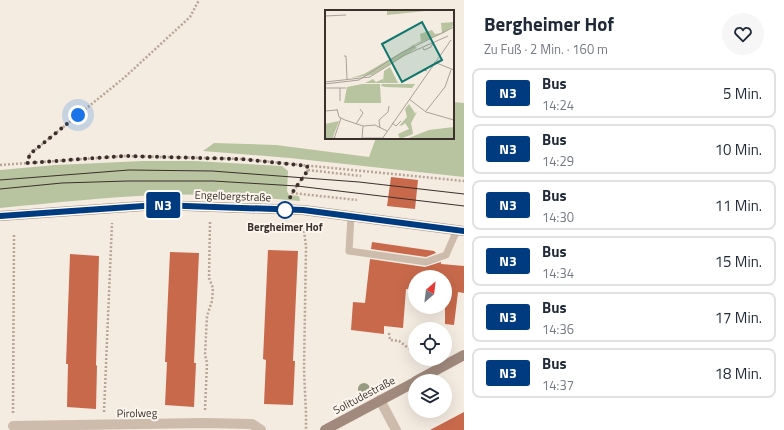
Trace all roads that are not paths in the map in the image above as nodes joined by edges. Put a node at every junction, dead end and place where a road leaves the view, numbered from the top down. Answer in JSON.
{"nodes":[{"id":1,"x":0,"y":216,"type":"edge"},
{"id":2,"x":351,"y":216,"type":"junction"},
{"id":3,"x":461,"y":230,"type":"edge"},
{"id":4,"x":464,"y":355,"type":"edge"},
{"id":5,"x":429,"y":374,"type":"edge"},
{"id":6,"x":408,"y":385,"type":"edge"},
{"id":7,"x":380,"y":400,"type":"junction"},
{"id":8,"x":13,"y":426,"type":"road end"},
{"id":9,"x":261,"y":430,"type":"edge"},
{"id":10,"x":325,"y":430,"type":"edge"},
{"id":11,"x":396,"y":430,"type":"edge"}],
"edges":[{"from":1,"to":2,"type":"main road","name":"Engelbergstraße"},
{"from":2,"to":3,"type":"main road","name":"Engelbergstraße"},
{"from":2,"to":3,"type":"lane"},
{"from":4,"to":5,"type":"main road","name":"Solitudestraße"},
{"from":6,"to":7,"type":"main road","name":"Solitudestraße"},
{"from":7,"to":10,"type":"main road","name":"Solitudestraße"},
{"from":7,"to":11,"type":"street"},
{"from":8,"to":9,"type":"street","name":"Pirolweg"}]}
